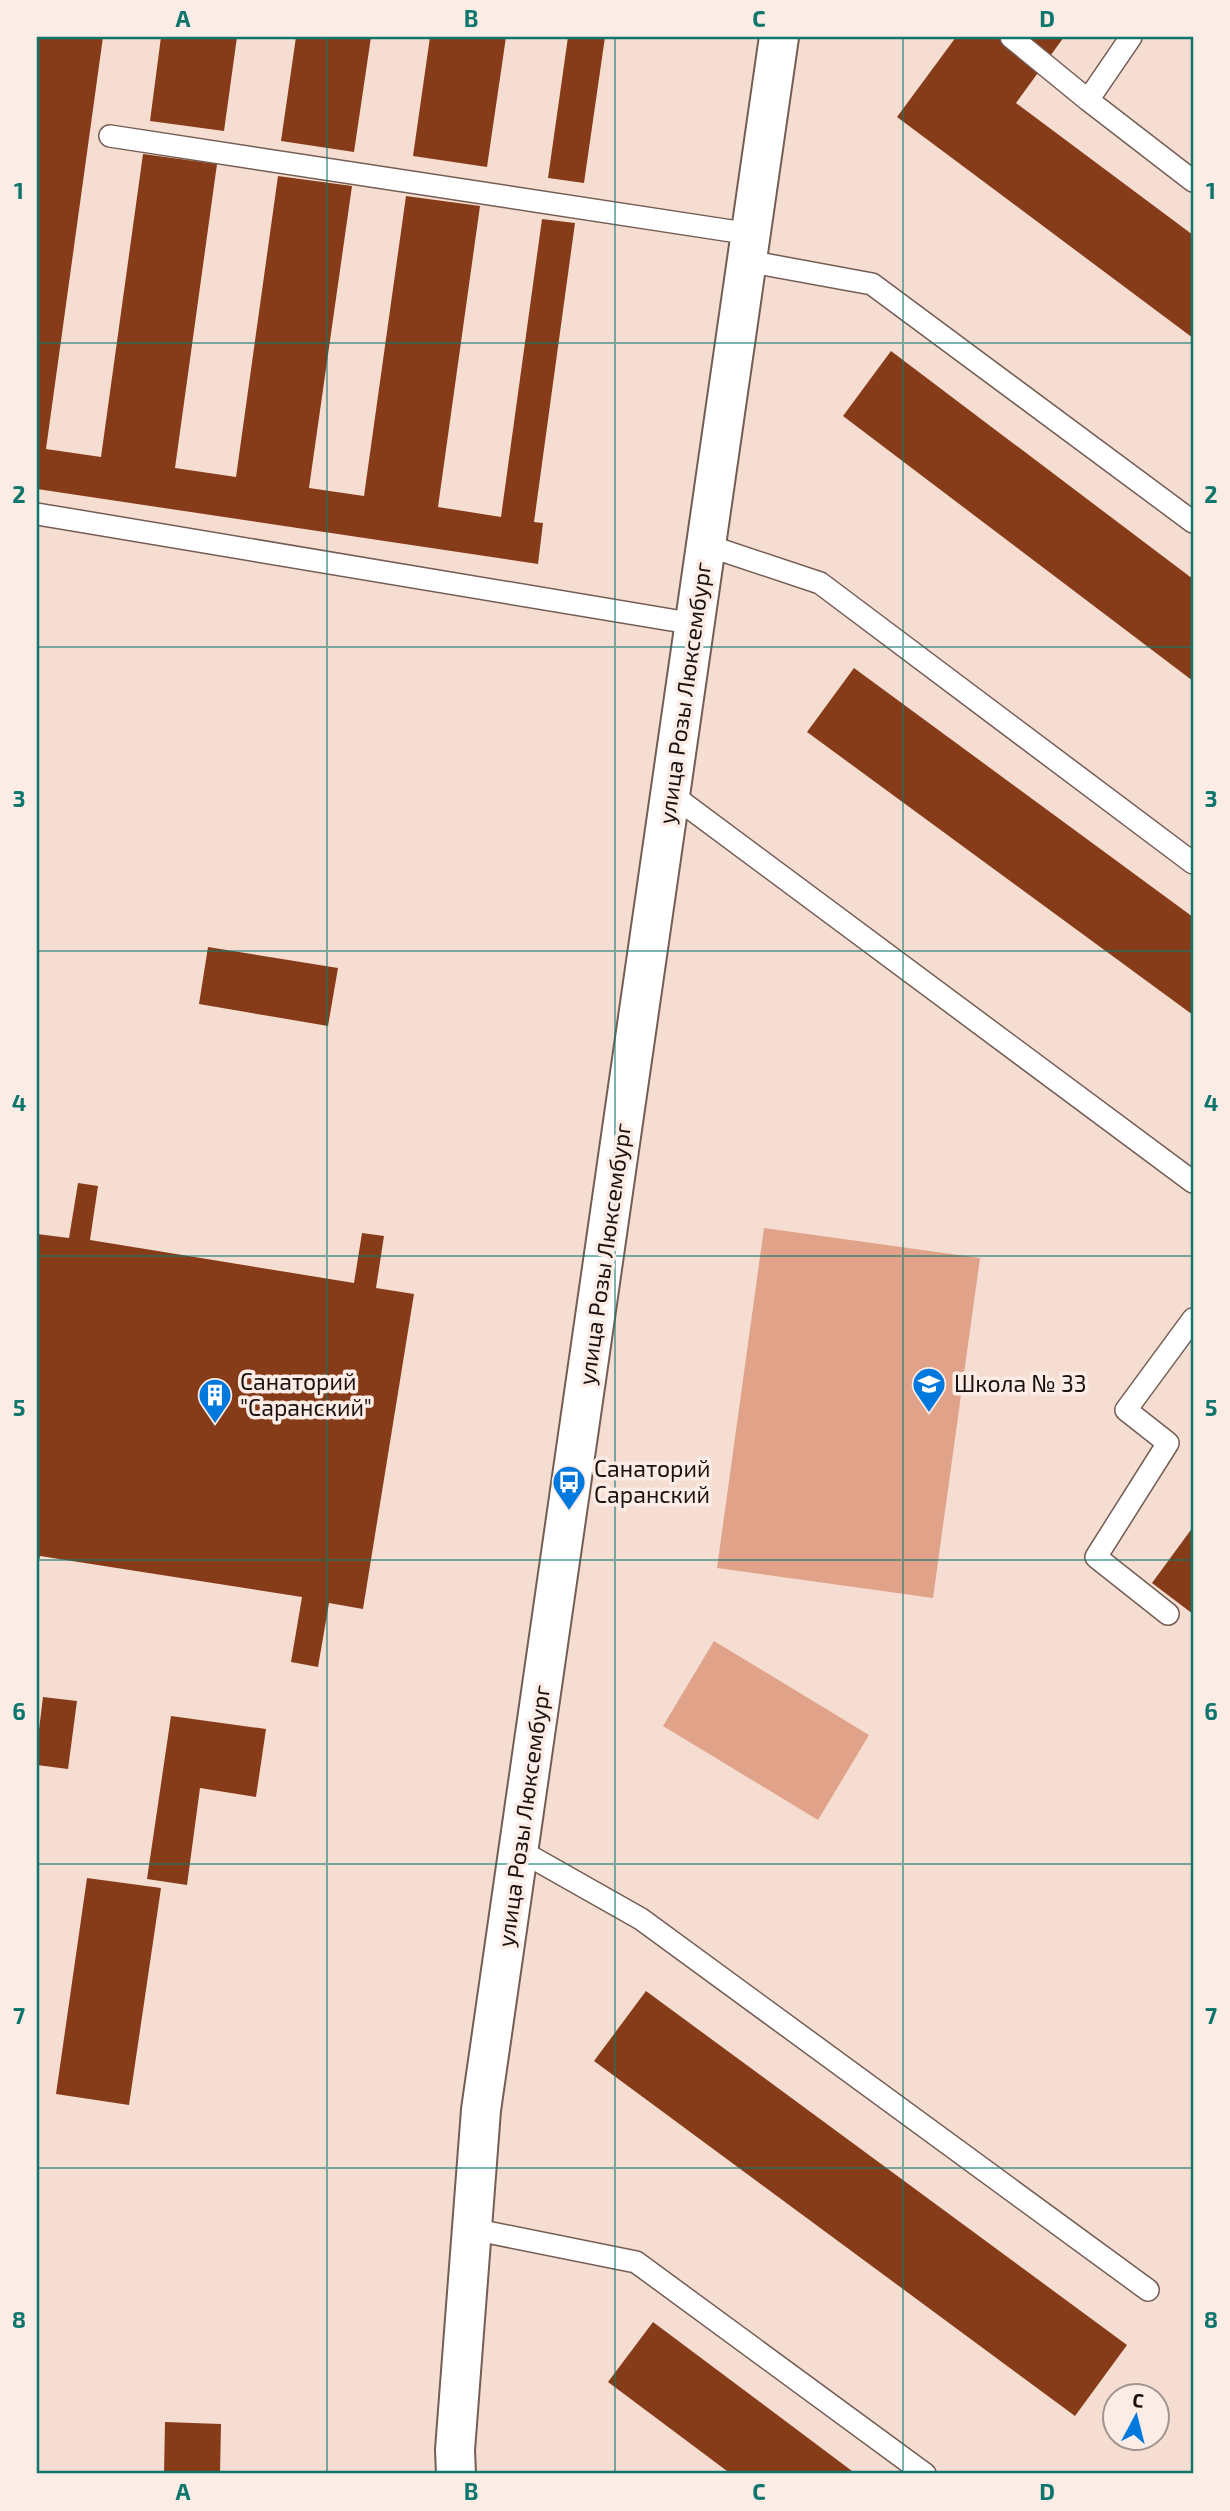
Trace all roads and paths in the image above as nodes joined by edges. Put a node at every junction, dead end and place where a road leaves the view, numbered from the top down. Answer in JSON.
{"nodes":[{"id":1,"x":779,"y":37,"type":"edge"},
{"id":2,"x":1011,"y":37,"type":"edge"},
{"id":3,"x":1131,"y":37,"type":"edge"},
{"id":4,"x":1088,"y":100,"type":"junction"},
{"id":5,"x":110,"y":136,"type":"dead end"},
{"id":6,"x":1193,"y":181,"type":"edge"},
{"id":7,"x":749,"y":247,"type":"junction"},
{"id":8,"x":37,"y":514,"type":"edge"},
{"id":9,"x":1193,"y":522,"type":"edge"},
{"id":10,"x":706,"y":545,"type":"junction"},
{"id":11,"x":695,"y":624,"type":"junction"},
{"id":12,"x":671,"y":794,"type":"junction"},
{"id":13,"x":1193,"y":863,"type":"edge"},
{"id":14,"x":1193,"y":1182,"type":"edge"},
{"id":15,"x":1193,"y":1319,"type":"edge"},
{"id":16,"x":1168,"y":1614,"type":"dead end"},
{"id":17,"x":519,"y":1850,"type":"junction"},
{"id":18,"x":472,"y":2229,"type":"junction"},
{"id":19,"x":1148,"y":2290,"type":"dead end"},
{"id":20,"x":456,"y":2474,"type":"edge"},
{"id":21,"x":925,"y":2474,"type":"edge"}],
"edges":[{"from":1,"to":7,"type":"street","name":"улица Розы Люксембург"},
{"from":2,"to":4,"type":"lane"},
{"from":3,"to":4,"type":"lane"},
{"from":4,"to":6,"type":"lane"},
{"from":5,"to":7,"type":"lane"},
{"from":7,"to":9,"type":"lane"},
{"from":7,"to":10,"type":"street","name":"улица Розы Люксембург"},
{"from":8,"to":11,"type":"lane"},
{"from":10,"to":11,"type":"street","name":"улица Розы Люксембург"},
{"from":10,"to":13,"type":"lane"},
{"from":11,"to":12,"type":"street","name":"улица Розы Люксембург"},
{"from":12,"to":14,"type":"lane"},
{"from":12,"to":17,"type":"street","name":"улица Розы Люксембург"},
{"from":15,"to":16,"type":"lane"},
{"from":17,"to":18,"type":"street","name":"улица Розы Люксембург"},
{"from":17,"to":19,"type":"lane"},
{"from":18,"to":20,"type":"street","name":"улица Розы Люксембург"},
{"from":18,"to":21,"type":"lane"}]}
